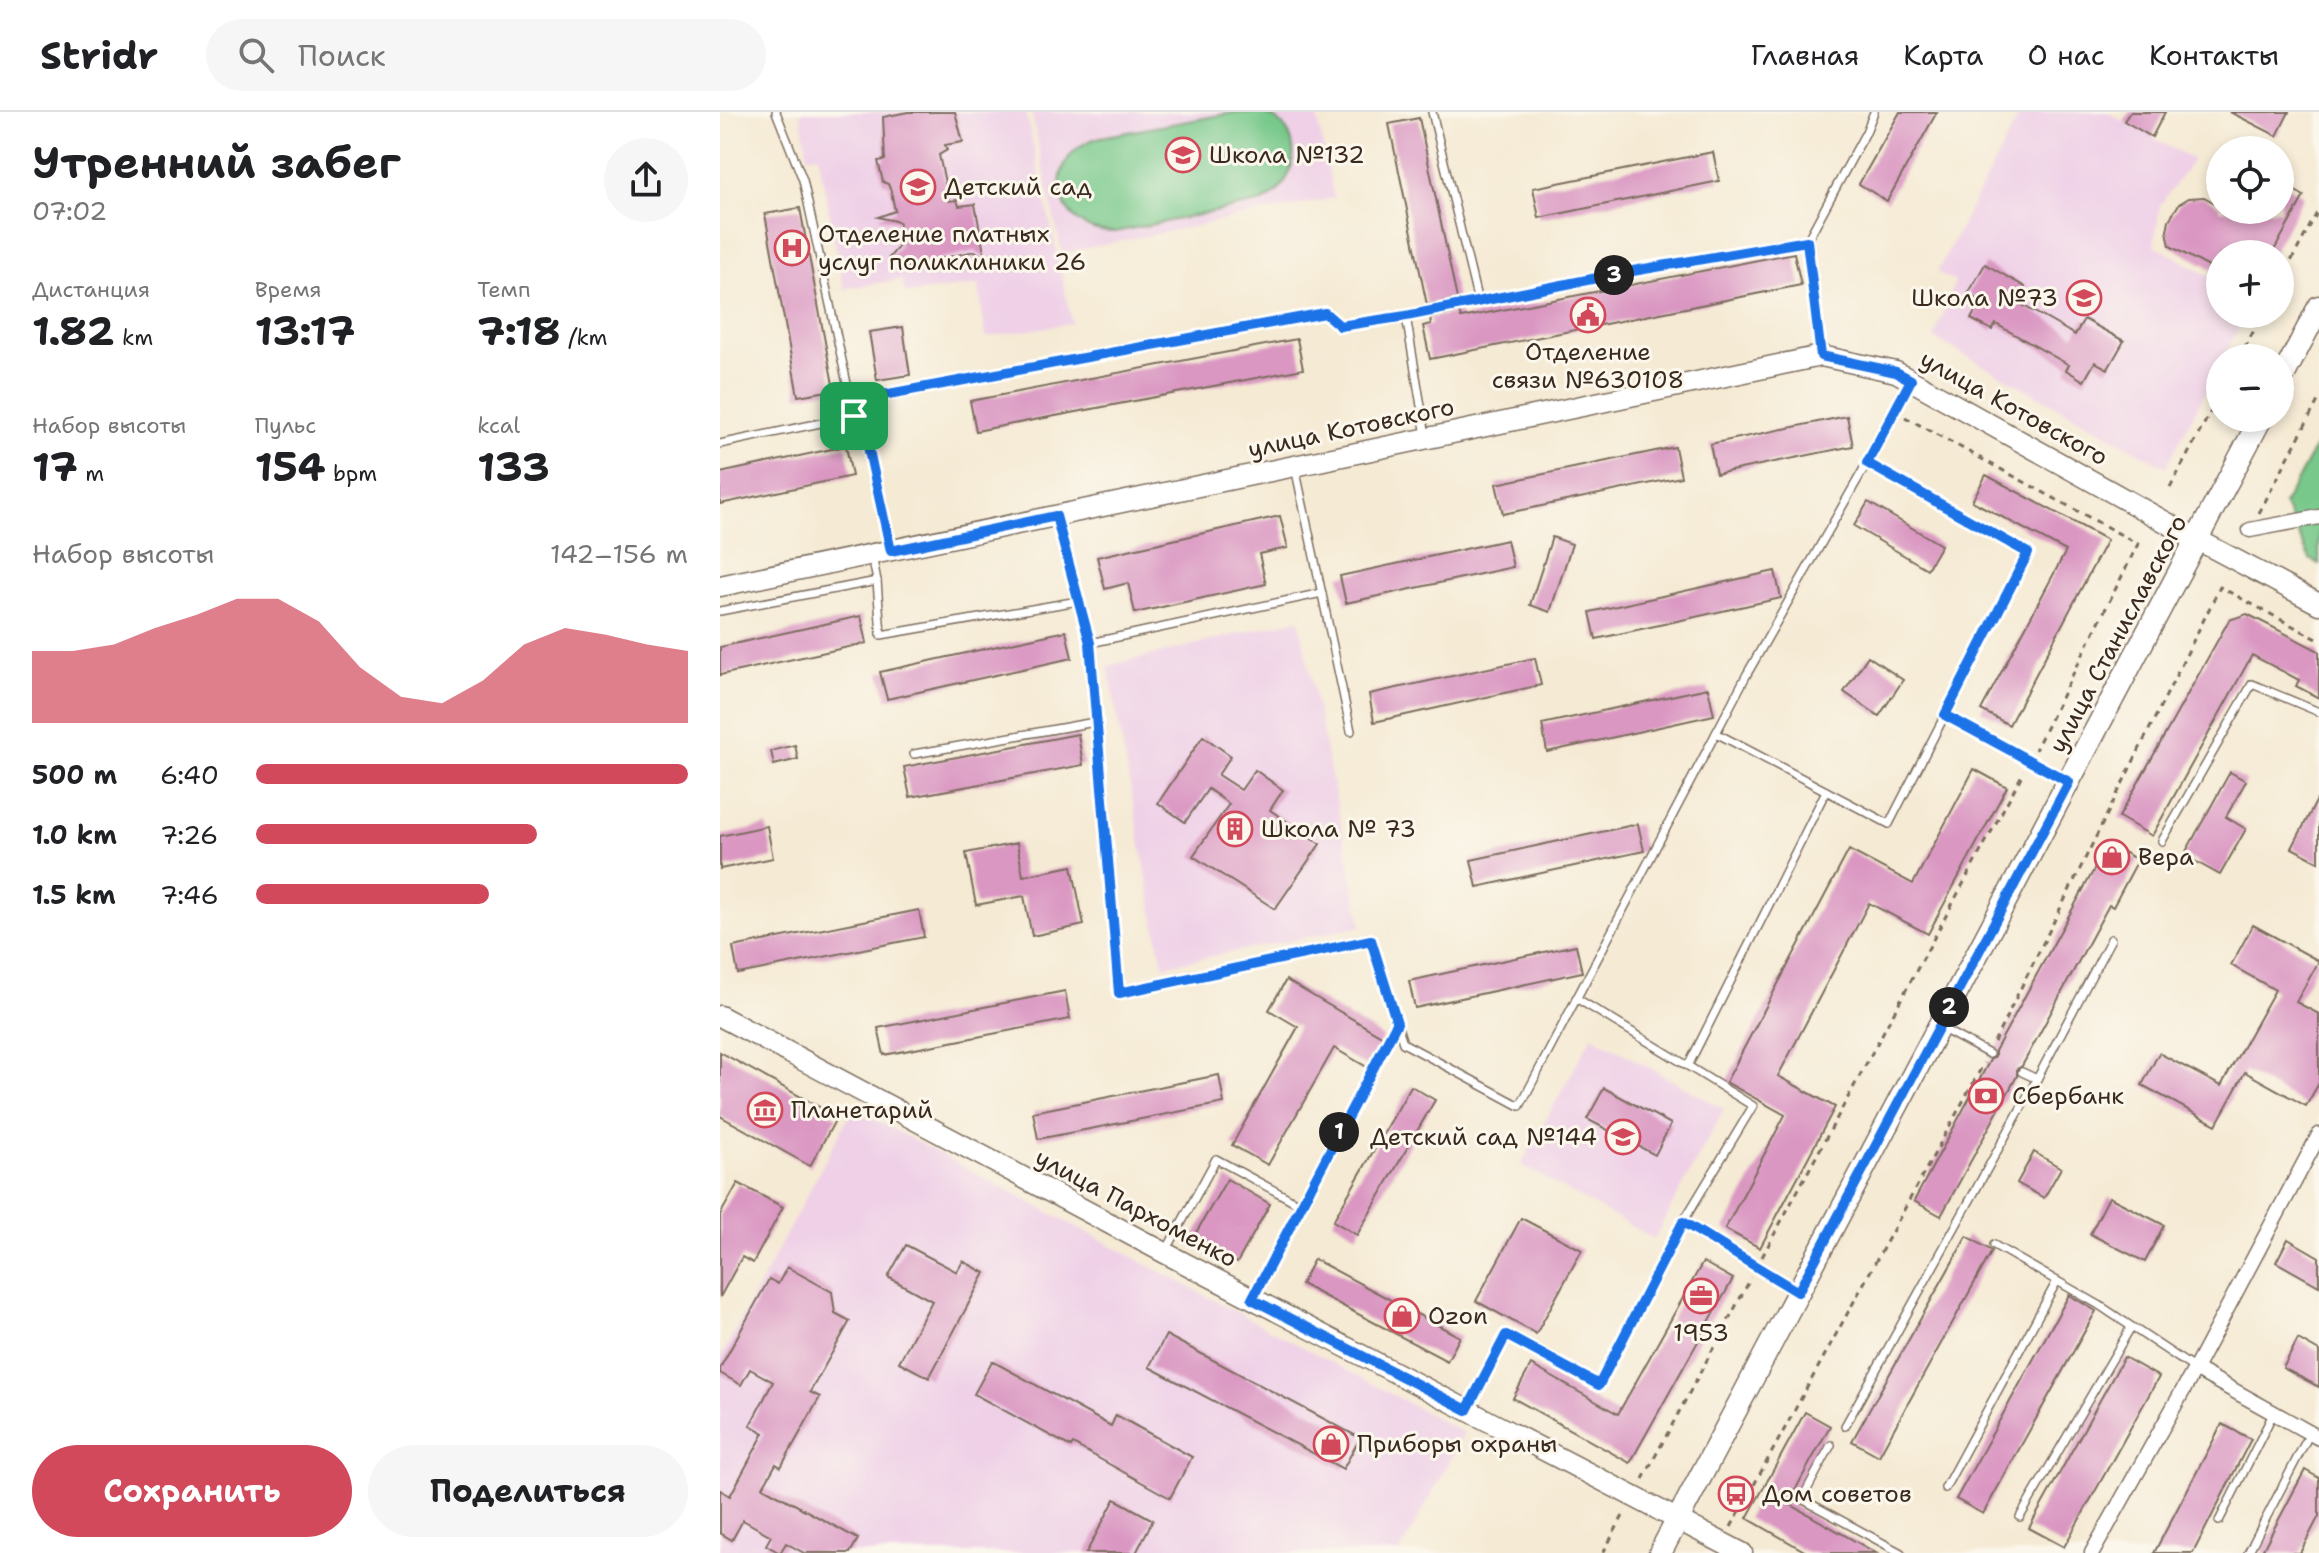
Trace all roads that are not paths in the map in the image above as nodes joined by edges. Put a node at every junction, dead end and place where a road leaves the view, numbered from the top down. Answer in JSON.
{"nodes":[{"id":1,"x":776,"y":112,"type":"edge"},
{"id":2,"x":1432,"y":112,"type":"edge"},
{"id":3,"x":1874,"y":112,"type":"edge"},
{"id":4,"x":1807,"y":241,"type":"junction"},
{"id":5,"x":1478,"y":302,"type":"junction"},
{"id":6,"x":2319,"y":307,"type":"edge"},
{"id":7,"x":1406,"y":316,"type":"junction"},
{"id":8,"x":2294,"y":355,"type":"edge"},
{"id":9,"x":1821,"y":356,"type":"junction"},
{"id":10,"x":1911,"y":380,"type":"junction"},
{"id":11,"x":851,"y":401,"type":"junction"},
{"id":12,"x":854,"y":416,"type":"junction"},
{"id":13,"x":2253,"y":432,"type":"edge"},
{"id":14,"x":1426,"y":439,"type":"junction"},
{"id":15,"x":720,"y":444,"type":"edge"},
{"id":16,"x":1867,"y":463,"type":"junction"},
{"id":17,"x":1295,"y":466,"type":"junction"},
{"id":18,"x":1056,"y":516,"type":"junction"},
{"id":19,"x":2319,"y":517,"type":"edge"},
{"id":20,"x":2250,"y":530,"type":"road end"},
{"id":21,"x":2196,"y":539,"type":"junction"},
{"id":22,"x":881,"y":553,"type":"junction"},
{"id":23,"x":877,"y":581,"type":"junction"},
{"id":24,"x":720,"y":586,"type":"edge"},
{"id":25,"x":1322,"y":593,"type":"junction"},
{"id":26,"x":1078,"y":601,"type":"junction"},
{"id":27,"x":2319,"y":604,"type":"edge"},
{"id":28,"x":720,"y":611,"type":"edge"},
{"id":29,"x":1090,"y":643,"type":"junction"},
{"id":30,"x":2319,"y":712,"type":"edge"},
{"id":31,"x":1945,"y":715,"type":"junction"},
{"id":32,"x":1095,"y":722,"type":"junction"},
{"id":33,"x":1351,"y":731,"type":"dead end"},
{"id":34,"x":1716,"y":733,"type":"junction"},
{"id":35,"x":914,"y":754,"type":"dead end"},
{"id":36,"x":2069,"y":782,"type":"junction"},
{"id":37,"x":1826,"y":791,"type":"junction"},
{"id":38,"x":2162,"y":841,"type":"dead end"},
{"id":39,"x":2111,"y":939,"type":"dead end"},
{"id":40,"x":1576,"y":998,"type":"junction"},
{"id":41,"x":720,"y":1016,"type":"edge"},
{"id":42,"x":1397,"y":1023,"type":"junction"},
{"id":43,"x":1939,"y":1026,"type":"junction"},
{"id":44,"x":1989,"y":1054,"type":"road end"},
{"id":45,"x":1688,"y":1066,"type":"junction"},
{"id":46,"x":2022,"y":1072,"type":"dead end"},
{"id":47,"x":2037,"y":1079,"type":"junction"},
{"id":48,"x":2319,"y":1135,"type":"edge"},
{"id":49,"x":1301,"y":1205,"type":"junction"},
{"id":50,"x":1683,"y":1222,"type":"junction"},
{"id":51,"x":1994,"y":1245,"type":"dead end"},
{"id":52,"x":1165,"y":1253,"type":"junction"},
{"id":53,"x":2057,"y":1281,"type":"junction"},
{"id":54,"x":1798,"y":1292,"type":"junction"},
{"id":55,"x":1252,"y":1299,"type":"junction"},
{"id":56,"x":2131,"y":1327,"type":"junction"},
{"id":57,"x":2195,"y":1369,"type":"junction"},
{"id":58,"x":1467,"y":1410,"type":"junction"},
{"id":59,"x":2273,"y":1414,"type":"junction"},
{"id":60,"x":1845,"y":1426,"type":"dead end"},
{"id":61,"x":2314,"y":1436,"type":"edge"},
{"id":62,"x":1831,"y":1445,"type":"dead end"},
{"id":63,"x":1945,"y":1488,"type":"dead end"},
{"id":64,"x":2020,"y":1517,"type":"dead end"},
{"id":65,"x":1679,"y":1519,"type":"junction"},
{"id":66,"x":2219,"y":1521,"type":"dead end"},
{"id":67,"x":1734,"y":1549,"type":"edge"},
{"id":68,"x":1660,"y":1553,"type":"edge"},
{"id":69,"x":1901,"y":1553,"type":"edge"},
{"id":70,"x":2092,"y":1553,"type":"edge"},
{"id":71,"x":2248,"y":1553,"type":"edge"}],
"edges":[{"from":1,"to":11,"type":"lane"},
{"from":2,"to":5,"type":"lane"},
{"from":3,"to":4,"type":"lane"},
{"from":4,"to":5,"type":"lane"},
{"from":4,"to":9,"type":"lane"},
{"from":5,"to":7,"type":"lane"},
{"from":6,"to":8,"type":"main road"},
{"from":7,"to":11,"type":"lane"},
{"from":7,"to":14,"type":"lane"},
{"from":9,"to":10,"type":"street","name":"улица Котовского"},
{"from":9,"to":14,"type":"street","name":"улица Котовского"},
{"from":10,"to":16,"type":"lane"},
{"from":10,"to":21,"type":"street","name":"улица Котовского"},
{"from":11,"to":12,"type":"lane"},
{"from":12,"to":15,"type":"lane"},
{"from":12,"to":22,"type":"lane"},
{"from":13,"to":21,"type":"main road","name":"улица Станиславского"},
{"from":14,"to":17,"type":"street","name":"улица Котовского"},
{"from":16,"to":31,"type":"lane"},
{"from":16,"to":34,"type":"lane"},
{"from":17,"to":18,"type":"street","name":"улица Котовского"},
{"from":17,"to":25,"type":"lane"},
{"from":18,"to":22,"type":"street","name":"улица Котовского"},
{"from":18,"to":26,"type":"lane"},
{"from":19,"to":20,"type":"street"},
{"from":21,"to":27,"type":"street","name":"улица Котовского"},
{"from":21,"to":36,"type":"main road","name":"улица Станиславского"},
{"from":22,"to":23,"type":"lane"},
{"from":22,"to":24,"type":"street","name":"улица Котовского"},
{"from":23,"to":26,"type":"lane"},
{"from":23,"to":28,"type":"lane"},
{"from":25,"to":29,"type":"lane"},
{"from":25,"to":33,"type":"lane"},
{"from":26,"to":29,"type":"lane"},
{"from":29,"to":32,"type":"lane"},
{"from":30,"to":38,"type":"lane"},
{"from":31,"to":36,"type":"lane"},
{"from":31,"to":37,"type":"lane"},
{"from":32,"to":35,"type":"lane"},
{"from":32,"to":42,"type":"lane"},
{"from":34,"to":37,"type":"lane"},
{"from":34,"to":40,"type":"lane"},
{"from":36,"to":43,"type":"main road","name":"улица Станиславского"},
{"from":37,"to":45,"type":"lane"},
{"from":39,"to":47,"type":"lane"},
{"from":40,"to":42,"type":"lane"},
{"from":40,"to":45,"type":"lane"},
{"from":41,"to":52,"type":"street","name":"улица Пархоменко"},
{"from":42,"to":49,"type":"lane"},
{"from":43,"to":44,"type":"lane"},
{"from":43,"to":54,"type":"main road","name":"улица Станиславского"},
{"from":45,"to":50,"type":"lane"},
{"from":46,"to":47,"type":"lane"},
{"from":47,"to":60,"type":"lane"},
{"from":48,"to":57,"type":"street"},
{"from":49,"to":52,"type":"lane"},
{"from":49,"to":55,"type":"lane"},
{"from":50,"to":54,"type":"lane"},
{"from":50,"to":58,"type":"lane"},
{"from":51,"to":53,"type":"lane"},
{"from":52,"to":55,"type":"street","name":"улица Пархоменко"},
{"from":53,"to":56,"type":"lane"},
{"from":53,"to":63,"type":"lane"},
{"from":54,"to":65,"type":"main road","name":"улица Станиславского"},
{"from":55,"to":58,"type":"street","name":"улица Пархоменко"},
{"from":56,"to":57,"type":"lane"},
{"from":56,"to":64,"type":"lane"},
{"from":57,"to":59,"type":"street"},
{"from":57,"to":70,"type":"street"},
{"from":58,"to":65,"type":"street","name":"улица Пархоменко"},
{"from":59,"to":61,"type":"street"},
{"from":59,"to":66,"type":"lane"},
{"from":61,"to":71,"type":"lane"},
{"from":62,"to":69,"type":"lane"},
{"from":65,"to":67,"type":"street","name":"улица Пархоменко"},
{"from":65,"to":68,"type":"main road","name":"улица Станиславского"}]}
